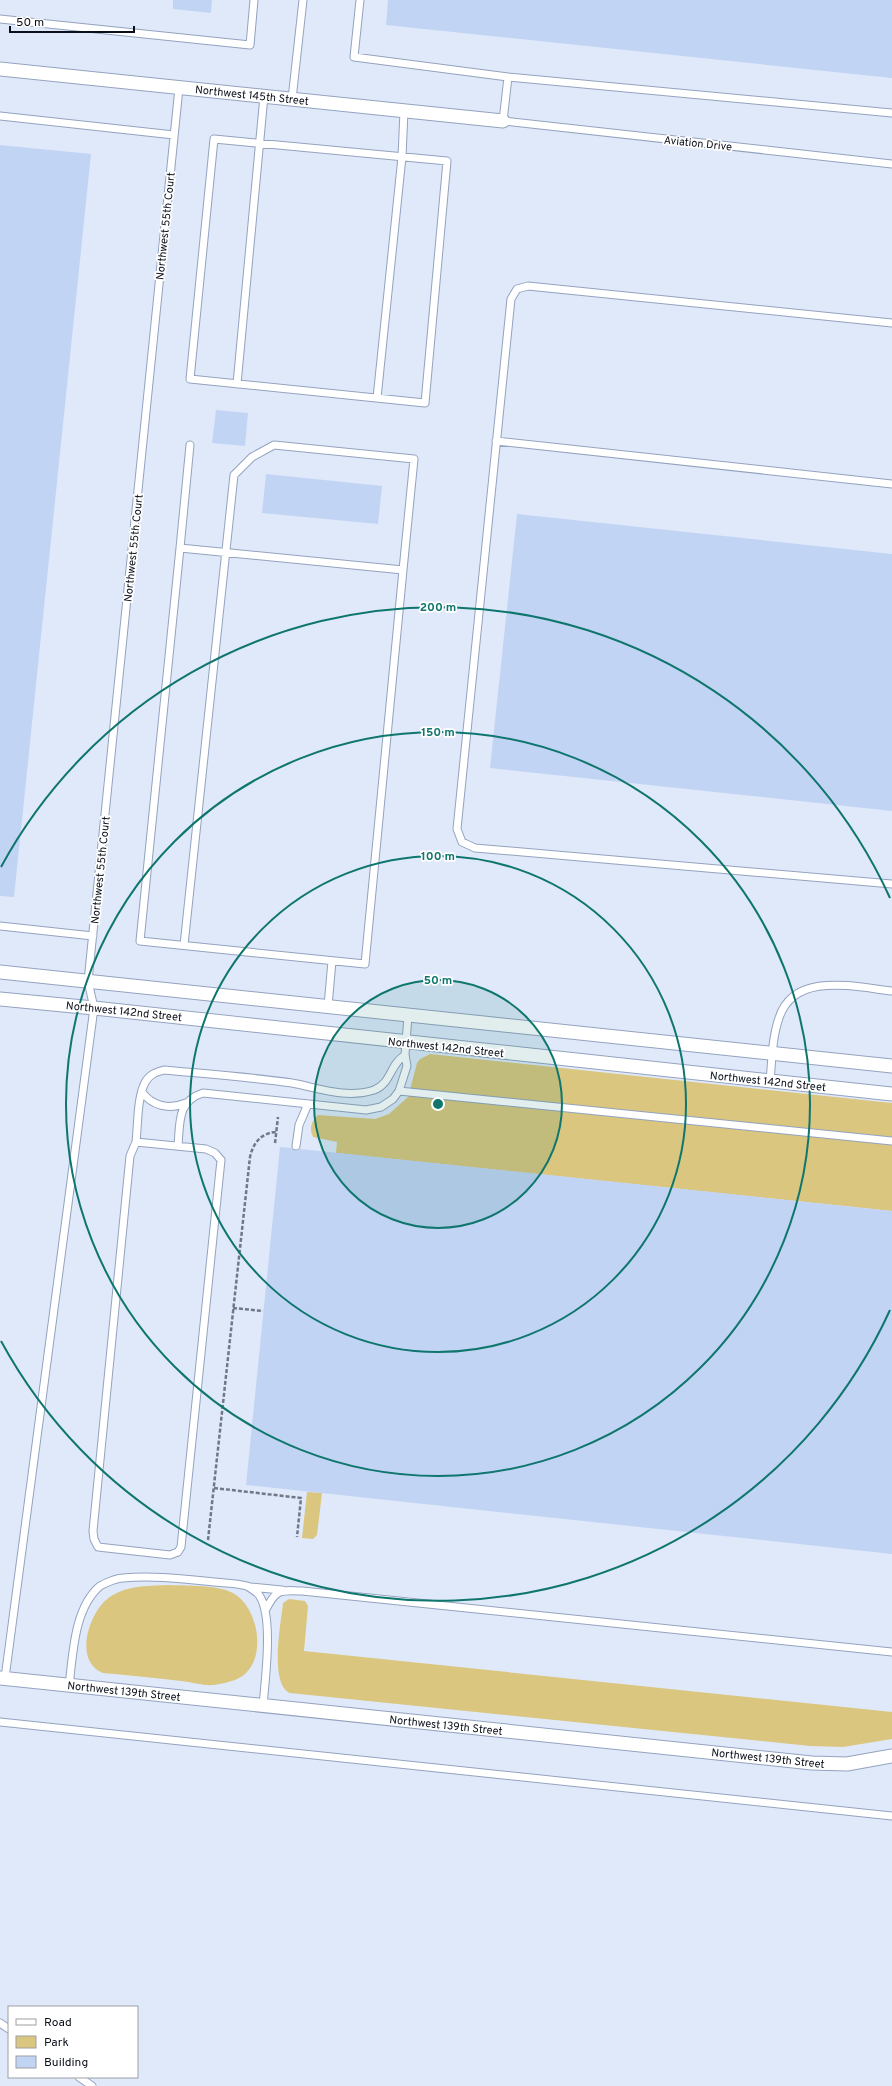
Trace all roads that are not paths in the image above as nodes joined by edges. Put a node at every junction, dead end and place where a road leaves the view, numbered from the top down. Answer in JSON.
{"nodes":[{"id":1,"x":254,"y":0,"type":"edge"},
{"id":2,"x":303,"y":0,"type":"edge"},
{"id":3,"x":360,"y":0,"type":"edge"},
{"id":4,"x":0,"y":20,"type":"edge"},
{"id":5,"x":0,"y":69,"type":"edge"},
{"id":6,"x":508,"y":77,"type":"junction"},
{"id":7,"x":179,"y":88,"type":"junction"},
{"id":8,"x":264,"y":96,"type":"junction"},
{"id":9,"x":292,"y":99,"type":"junction"},
{"id":10,"x":404,"y":111,"type":"junction"},
{"id":11,"x":892,"y":113,"type":"edge"},
{"id":12,"x":0,"y":116,"type":"edge"},
{"id":13,"x":504,"y":121,"type":"junction"},
{"id":14,"x":174,"y":136,"type":"junction"},
{"id":15,"x":260,"y":144,"type":"junction"},
{"id":16,"x":402,"y":157,"type":"junction"},
{"id":17,"x":892,"y":164,"type":"edge"},
{"id":18,"x":892,"y":323,"type":"edge"},
{"id":19,"x":237,"y":384,"type":"junction"},
{"id":20,"x":377,"y":398,"type":"junction"},
{"id":21,"x":496,"y":442,"type":"junction"},
{"id":22,"x":190,"y":445,"type":"dead end"},
{"id":23,"x":892,"y":484,"type":"edge"},
{"id":24,"x":180,"y":548,"type":"junction"},
{"id":25,"x":225,"y":552,"type":"junction"},
{"id":26,"x":403,"y":570,"type":"junction"},
{"id":27,"x":892,"y":884,"type":"edge"},
{"id":28,"x":0,"y":926,"type":"edge"},
{"id":29,"x":93,"y":936,"type":"junction"},
{"id":30,"x":184,"y":945,"type":"junction"},
{"id":31,"x":332,"y":960,"type":"junction"},
{"id":32,"x":0,"y":972,"type":"edge"},
{"id":33,"x":88,"y":982,"type":"junction"},
{"id":34,"x":892,"y":991,"type":"edge"},
{"id":35,"x":0,"y":999,"type":"edge"},
{"id":36,"x":328,"y":1006,"type":"junction"},
{"id":37,"x":94,"y":1008,"type":"junction"},
{"id":38,"x":408,"y":1016,"type":"junction"},
{"id":39,"x":405,"y":1049,"type":"junction"},
{"id":40,"x":772,"y":1053,"type":"junction"},
{"id":41,"x":892,"y":1066,"type":"edge"},
{"id":42,"x":770,"y":1081,"type":"junction"},
{"id":43,"x":399,"y":1091,"type":"junction"},
{"id":44,"x":142,"y":1092,"type":"junction"},
{"id":45,"x":892,"y":1094,"type":"edge"},
{"id":46,"x":186,"y":1102,"type":"junction"},
{"id":47,"x":308,"y":1104,"type":"junction"},
{"id":48,"x":892,"y":1141,"type":"edge"},
{"id":49,"x":136,"y":1142,"type":"junction"},
{"id":50,"x":178,"y":1146,"type":"junction"},
{"id":51,"x":296,"y":1146,"type":"dead end"},
{"id":52,"x":248,"y":1587,"type":"junction"},
{"id":53,"x":282,"y":1590,"type":"junction"},
{"id":54,"x":265,"y":1611,"type":"junction"},
{"id":55,"x":892,"y":1652,"type":"edge"},
{"id":56,"x":2,"y":1678,"type":"edge"},
{"id":57,"x":69,"y":1686,"type":"junction"},
{"id":58,"x":262,"y":1706,"type":"junction"},
{"id":59,"x":0,"y":1722,"type":"edge"},
{"id":60,"x":892,"y":1756,"type":"edge"},
{"id":61,"x":892,"y":1816,"type":"edge"},
{"id":62,"x":80,"y":2078,"type":"edge"},
{"id":63,"x":92,"y":2086,"type":"edge"}],
"edges":[{"from":1,"to":4,"type":"lane"},
{"from":2,"to":9,"type":"lane"},
{"from":3,"to":6,"type":"lane"},
{"from":5,"to":7,"type":"street","name":"Northwest 145th Street"},
{"from":6,"to":11,"type":"lane"},
{"from":6,"to":13,"type":"lane"},
{"from":7,"to":8,"type":"street","name":"Northwest 145th Street"},
{"from":7,"to":14,"type":"lane","name":"Northwest 55th Court"},
{"from":8,"to":9,"type":"street","name":"Northwest 145th Street"},
{"from":8,"to":15,"type":"lane"},
{"from":9,"to":10,"type":"street","name":"Northwest 145th Street"},
{"from":10,"to":13,"type":"street","name":"Northwest 145th Street"},
{"from":10,"to":16,"type":"lane"},
{"from":12,"to":14,"type":"lane"},
{"from":13,"to":17,"type":"lane","name":"Aviation Drive"},
{"from":14,"to":29,"type":"lane","name":"Northwest 55th Court"},
{"from":15,"to":16,"type":"lane"},
{"from":15,"to":19,"type":"lane"},
{"from":15,"to":19,"type":"lane"},
{"from":16,"to":20,"type":"lane"},
{"from":16,"to":20,"type":"lane"},
{"from":18,"to":21,"type":"lane"},
{"from":19,"to":20,"type":"lane"},
{"from":21,"to":23,"type":"lane"},
{"from":21,"to":27,"type":"lane"},
{"from":22,"to":24,"type":"lane"},
{"from":24,"to":25,"type":"lane"},
{"from":24,"to":30,"type":"lane"},
{"from":25,"to":26,"type":"lane"},
{"from":25,"to":26,"type":"lane"},
{"from":25,"to":30,"type":"lane"},
{"from":26,"to":31,"type":"lane"},
{"from":28,"to":29,"type":"lane"},
{"from":29,"to":33,"type":"lane","name":"Northwest 55th Court"},
{"from":30,"to":31,"type":"lane"},
{"from":31,"to":36,"type":"lane"},
{"from":32,"to":33,"type":"street"},
{"from":33,"to":36,"type":"street"},
{"from":33,"to":37,"type":"lane","name":"Northwest 55th Court"},
{"from":34,"to":40,"type":"lane"},
{"from":35,"to":37,"type":"street","name":"Northwest 142nd Street"},
{"from":36,"to":38,"type":"street"},
{"from":37,"to":39,"type":"street","name":"Northwest 142nd Street"},
{"from":37,"to":56,"type":"lane"},
{"from":38,"to":39,"type":"lane"},
{"from":38,"to":40,"type":"street"},
{"from":39,"to":42,"type":"street","name":"Northwest 142nd Street"},
{"from":39,"to":43,"type":"lane"},
{"from":39,"to":44,"type":"lane"},
{"from":40,"to":41,"type":"street"},
{"from":40,"to":42,"type":"lane"},
{"from":42,"to":45,"type":"street","name":"Northwest 142nd Street"},
{"from":43,"to":47,"type":"lane"},
{"from":43,"to":48,"type":"lane"},
{"from":44,"to":46,"type":"lane"},
{"from":44,"to":49,"type":"lane"},
{"from":46,"to":47,"type":"lane"},
{"from":46,"to":50,"type":"lane"},
{"from":47,"to":51,"type":"lane"},
{"from":49,"to":50,"type":"lane"},
{"from":49,"to":50,"type":"lane"},
{"from":52,"to":53,"type":"lane"},
{"from":52,"to":54,"type":"lane"},
{"from":52,"to":57,"type":"lane"},
{"from":53,"to":54,"type":"lane"},
{"from":53,"to":55,"type":"lane"},
{"from":54,"to":58,"type":"lane"},
{"from":56,"to":57,"type":"street","name":"Northwest 139th Street"},
{"from":57,"to":58,"type":"street","name":"Northwest 139th Street"},
{"from":58,"to":60,"type":"street","name":"Northwest 139th Street"},
{"from":59,"to":61,"type":"lane"},
{"from":62,"to":63,"type":"lane"}]}
